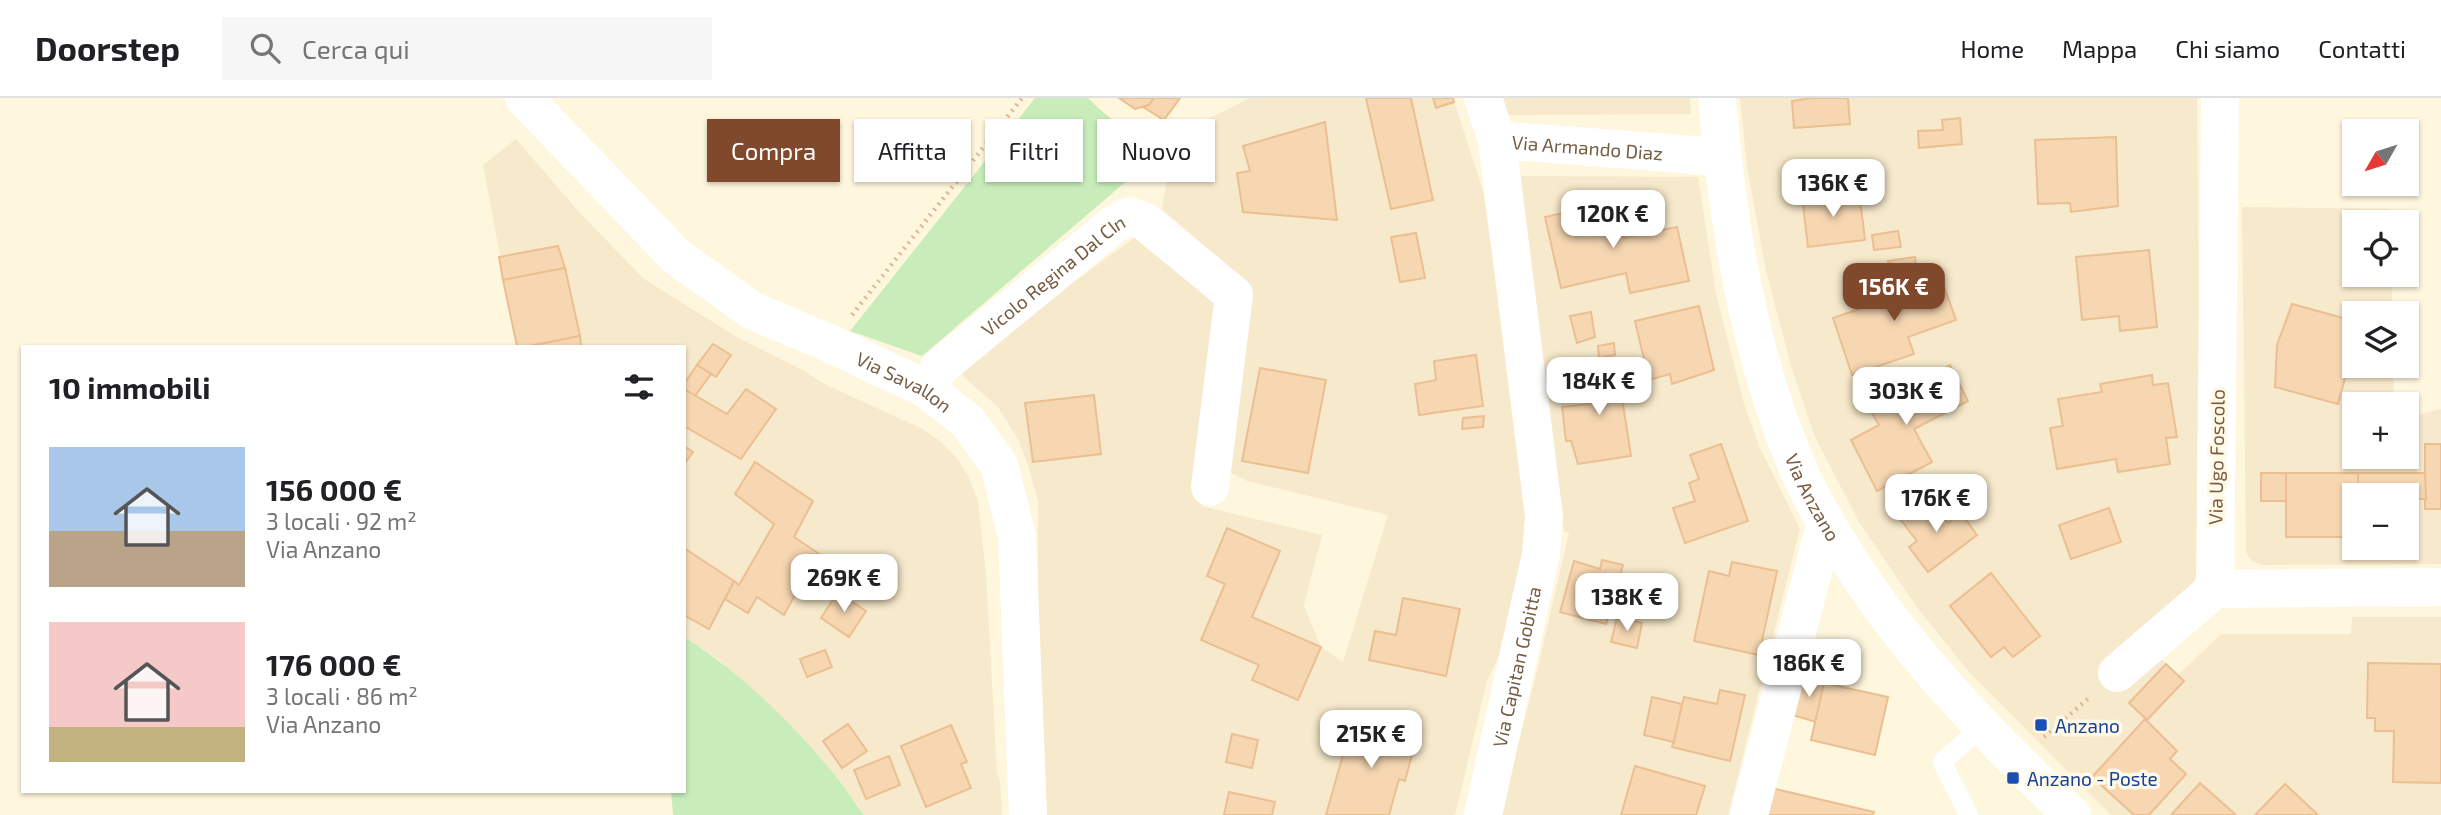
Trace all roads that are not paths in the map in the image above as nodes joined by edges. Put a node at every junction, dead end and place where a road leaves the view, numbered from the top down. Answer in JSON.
{"nodes":[{"id":1,"x":524,"y":98,"type":"edge"},
{"id":2,"x":1483,"y":98,"type":"edge"},
{"id":3,"x":1717,"y":98,"type":"edge"},
{"id":4,"x":2220,"y":98,"type":"edge"},
{"id":5,"x":1497,"y":140,"type":"junction"},
{"id":6,"x":1722,"y":158,"type":"junction"},
{"id":7,"x":926,"y":388,"type":"junction"},
{"id":8,"x":1210,"y":487,"type":"dead end"},
{"id":9,"x":1826,"y":522,"type":"junction"},
{"id":10,"x":2441,"y":587,"type":"edge"},
{"id":11,"x":2215,"y":589,"type":"junction"},
{"id":12,"x":2117,"y":673,"type":"road end"},
{"id":13,"x":1982,"y":727,"type":"junction"},
{"id":14,"x":1028,"y":815,"type":"edge"},
{"id":15,"x":1483,"y":815,"type":"edge"},
{"id":16,"x":1749,"y":815,"type":"edge"},
{"id":17,"x":1969,"y":815,"type":"edge"},
{"id":18,"x":2072,"y":815,"type":"edge"}],
"edges":[{"from":1,"to":7,"type":"street","name":"Via Savallon"},
{"from":2,"to":5,"type":"street","name":"Via Armando Diaz"},
{"from":3,"to":6,"type":"street","name":"Via Anzano"},
{"from":4,"to":11,"type":"street","name":"Via Ugo Foscolo"},
{"from":5,"to":6,"type":"street","name":"Via Armando Diaz"},
{"from":5,"to":15,"type":"street","name":"Via Capitan Gobitta"},
{"from":6,"to":9,"type":"street","name":"Via Anzano"},
{"from":7,"to":8,"type":"street","name":"Vicolo Regina Dal CIn"},
{"from":7,"to":14,"type":"street","name":"Via Savallon"},
{"from":9,"to":13,"type":"street","name":"Via Anzano"},
{"from":9,"to":16,"type":"street"},
{"from":10,"to":11,"type":"street"},
{"from":11,"to":12,"type":"street"},
{"from":13,"to":17,"type":"lane"},
{"from":13,"to":18,"type":"street","name":"Via Anzano"}]}
